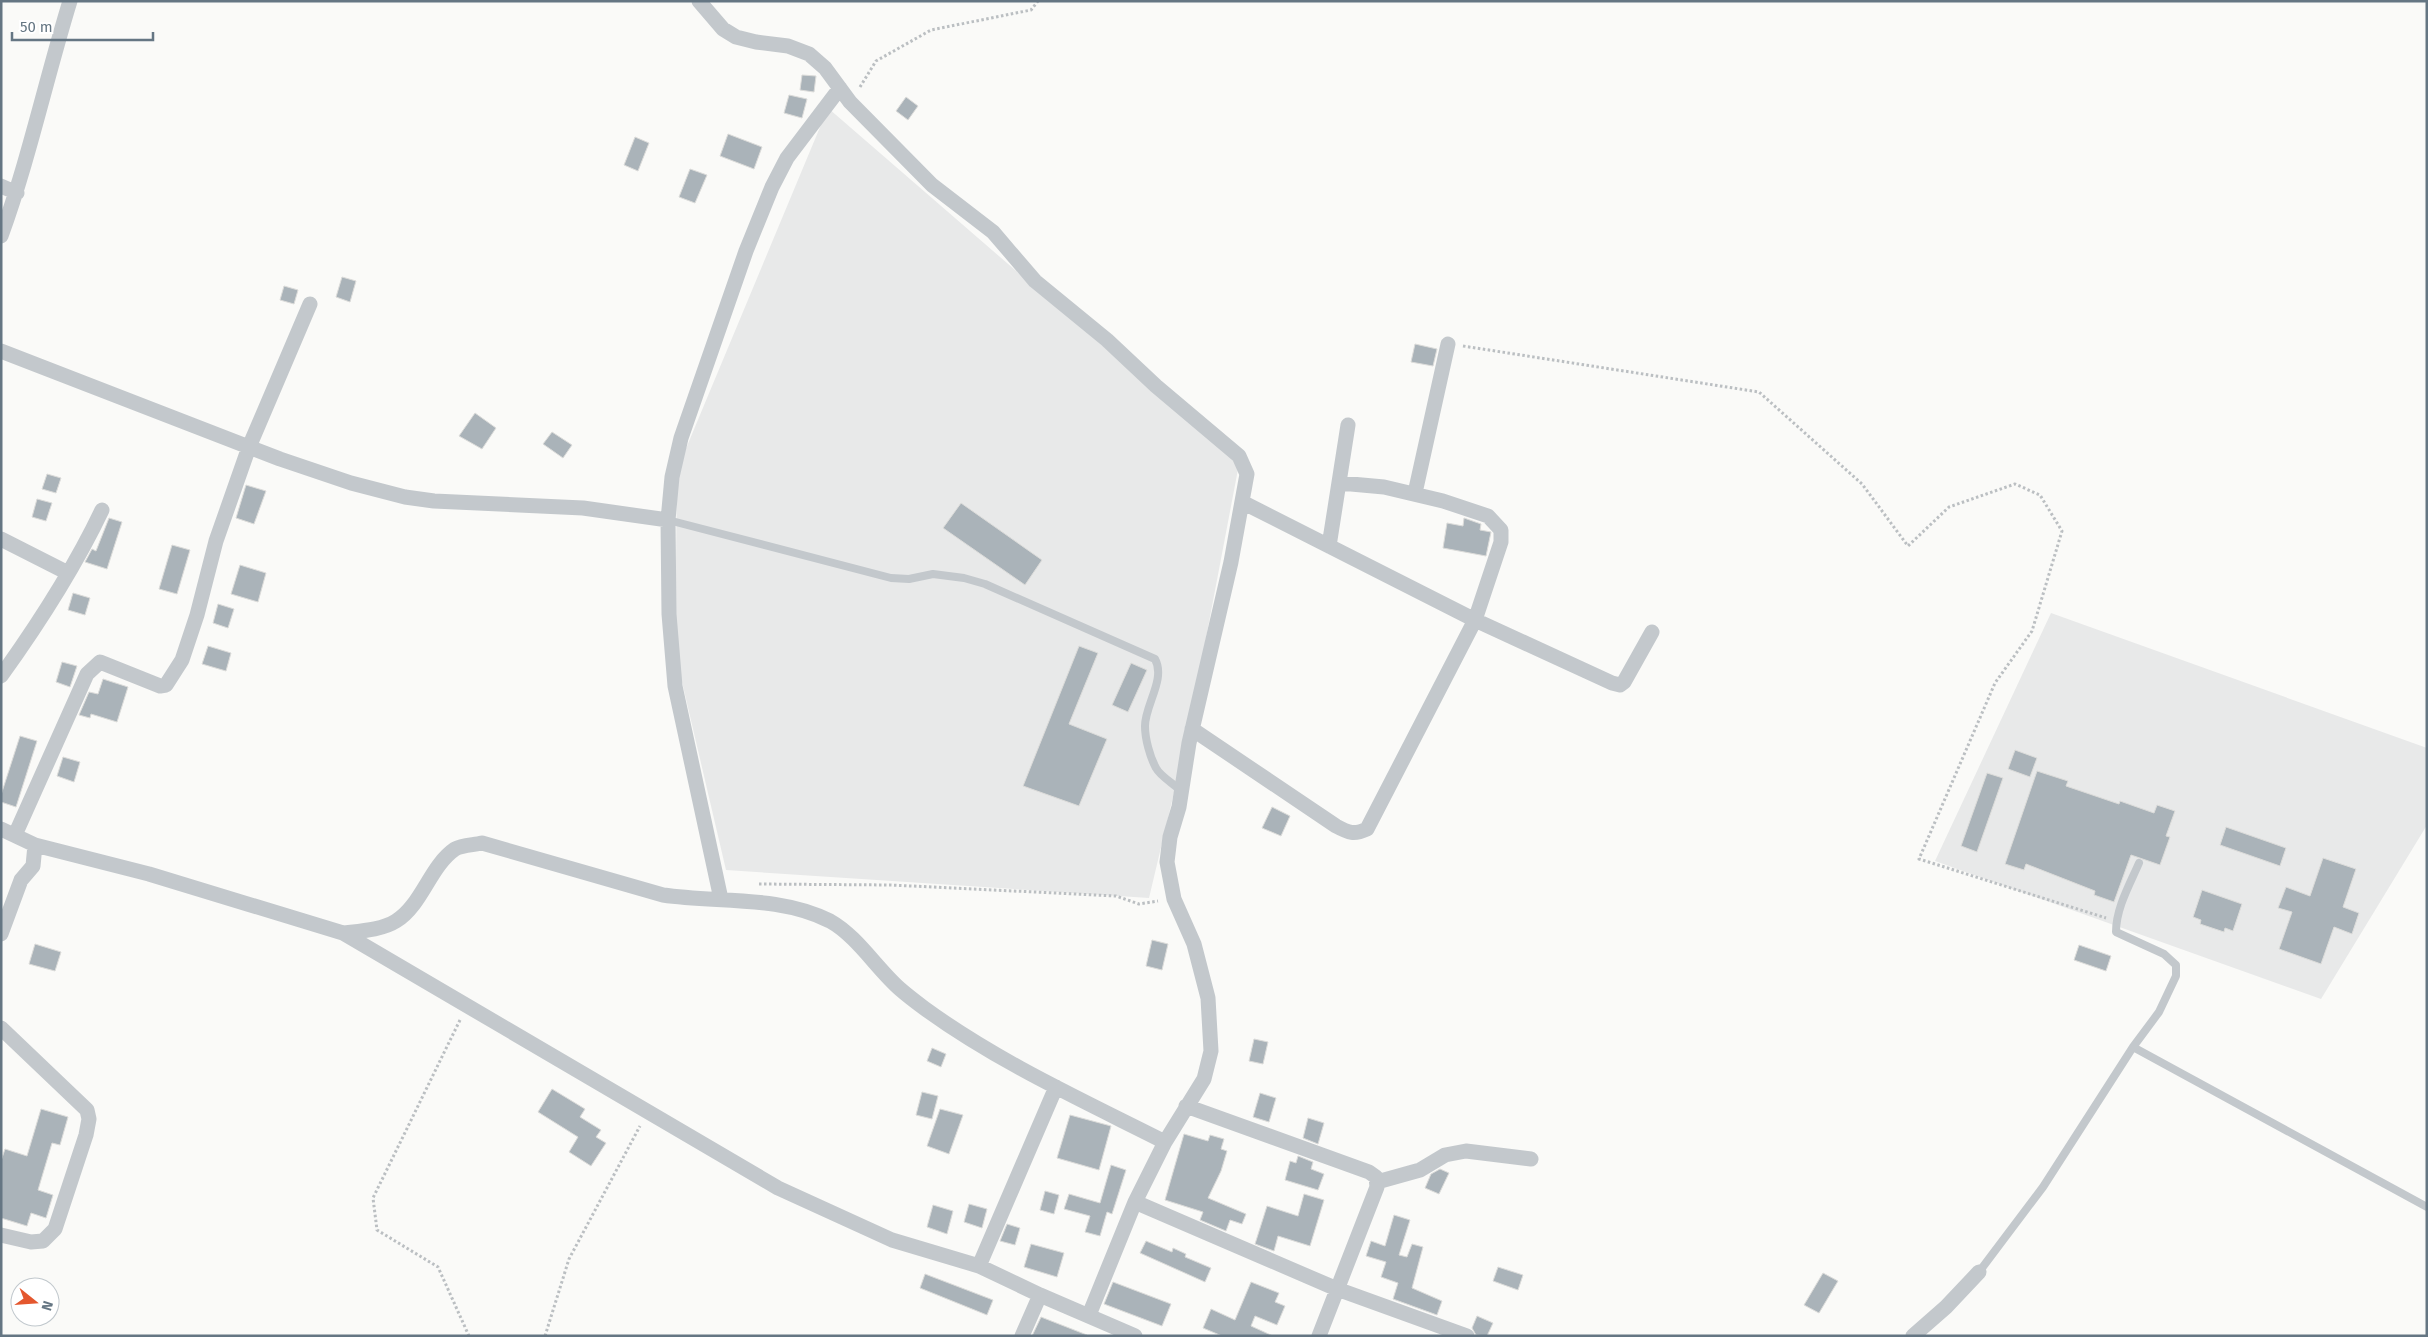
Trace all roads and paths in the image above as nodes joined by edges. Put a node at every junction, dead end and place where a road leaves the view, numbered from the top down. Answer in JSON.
{"nodes":[{"id":1,"x":70,"y":1,"type":"edge"},
{"id":2,"x":700,"y":1,"type":"edge"},
{"id":3,"x":1038,"y":1,"type":"edge"},
{"id":4,"x":840,"y":88,"type":"junction"},
{"id":5,"x":850,"y":102,"type":"junction"},
{"id":6,"x":1,"y":186,"type":"edge"},
{"id":7,"x":17,"y":193,"type":"junction"},
{"id":8,"x":1,"y":236,"type":"edge"},
{"id":9,"x":310,"y":304,"type":"dead end"},
{"id":10,"x":1448,"y":344,"type":"joint"},
{"id":11,"x":1,"y":351,"type":"edge"},
{"id":12,"x":1348,"y":425,"type":"dead end"},
{"id":13,"x":249,"y":446,"type":"junction"},
{"id":14,"x":1340,"y":483,"type":"junction"},
{"id":15,"x":1415,"y":493,"type":"junction"},
{"id":16,"x":1242,"y":502,"type":"junction"},
{"id":17,"x":102,"y":510,"type":"dead end"},
{"id":18,"x":668,"y":520,"type":"junction"},
{"id":19,"x":1,"y":539,"type":"edge"},
{"id":20,"x":1329,"y":546,"type":"junction"},
{"id":21,"x":68,"y":573,"type":"junction"},
{"id":22,"x":1475,"y":620,"type":"junction"},
{"id":23,"x":1652,"y":632,"type":"dead end"},
{"id":24,"x":1,"y":676,"type":"edge"},
{"id":25,"x":1192,"y":729,"type":"junction"},
{"id":26,"x":1182,"y":791,"type":"junction"},
{"id":27,"x":8,"y":832,"type":"edge"},
{"id":28,"x":35,"y":845,"type":"junction"},
{"id":29,"x":2139,"y":863,"type":"dead end"},
{"id":30,"x":752,"y":884,"type":"dead end"},
{"id":31,"x":1174,"y":898,"type":"junction"},
{"id":32,"x":721,"y":899,"type":"junction"},
{"id":33,"x":2116,"y":921,"type":"junction"},
{"id":34,"x":344,"y":933,"type":"junction"},
{"id":35,"x":1,"y":934,"type":"edge"},
{"id":36,"x":467,"y":1006,"type":"junction"},
{"id":37,"x":1,"y":1028,"type":"edge"},
{"id":38,"x":2134,"y":1047,"type":"junction"},
{"id":39,"x":1056,"y":1087,"type":"junction"},
{"id":40,"x":1186,"y":1106,"type":"junction"},
{"id":41,"x":648,"y":1112,"type":"junction"},
{"id":42,"x":1165,"y":1142,"type":"junction"},
{"id":43,"x":1531,"y":1159,"type":"dead end"},
{"id":44,"x":1377,"y":1182,"type":"junction"},
{"id":45,"x":1135,"y":1202,"type":"junction"},
{"id":46,"x":2427,"y":1207,"type":"edge"},
{"id":47,"x":1,"y":1235,"type":"edge"},
{"id":48,"x":979,"y":1266,"type":"junction"},
{"id":49,"x":1978,"y":1272,"type":"joint"},
{"id":50,"x":1337,"y":1289,"type":"junction"},
{"id":51,"x":1040,"y":1295,"type":"junction"},
{"id":52,"x":1089,"y":1315,"type":"junction"},
{"id":53,"x":469,"y":1336,"type":"edge"},
{"id":54,"x":545,"y":1336,"type":"edge"},
{"id":55,"x":1022,"y":1336,"type":"edge"},
{"id":56,"x":1135,"y":1336,"type":"edge"},
{"id":57,"x":1319,"y":1336,"type":"edge"},
{"id":58,"x":1467,"y":1336,"type":"edge"},
{"id":59,"x":1913,"y":1336,"type":"edge"}],
"edges":[{"from":1,"to":7,"type":"street"},
{"from":2,"to":4,"type":"street"},
{"from":3,"to":5,"type":"path"},
{"from":4,"to":5,"type":"street"},
{"from":4,"to":18,"type":"street"},
{"from":5,"to":16,"type":"street"},
{"from":6,"to":7,"type":"street"},
{"from":7,"to":8,"type":"street"},
{"from":9,"to":13,"type":"street"},
{"from":10,"to":15,"type":"street"},
{"from":10,"to":33,"type":"path"},
{"from":11,"to":13,"type":"street"},
{"from":12,"to":14,"type":"street"},
{"from":13,"to":18,"type":"street"},
{"from":13,"to":27,"type":"street"},
{"from":14,"to":15,"type":"street"},
{"from":14,"to":20,"type":"street"},
{"from":15,"to":22,"type":"street"},
{"from":16,"to":20,"type":"street"},
{"from":16,"to":25,"type":"street"},
{"from":17,"to":21,"type":"street"},
{"from":18,"to":26,"type":"lane"},
{"from":18,"to":32,"type":"street"},
{"from":19,"to":21,"type":"street"},
{"from":20,"to":22,"type":"street"},
{"from":21,"to":24,"type":"street"},
{"from":22,"to":23,"type":"street"},
{"from":22,"to":25,"type":"street"},
{"from":25,"to":26,"type":"street"},
{"from":26,"to":31,"type":"street"},
{"from":27,"to":28,"type":"street"},
{"from":28,"to":34,"type":"street"},
{"from":28,"to":35,"type":"street"},
{"from":29,"to":33,"type":"lane"},
{"from":30,"to":31,"type":"path"},
{"from":31,"to":40,"type":"street"},
{"from":32,"to":34,"type":"street"},
{"from":32,"to":39,"type":"street"},
{"from":33,"to":38,"type":"lane"},
{"from":34,"to":36,"type":"street"},
{"from":36,"to":41,"type":"street"},
{"from":36,"to":53,"type":"path"},
{"from":37,"to":47,"type":"street"},
{"from":38,"to":46,"type":"lane"},
{"from":38,"to":49,"type":"lane"},
{"from":39,"to":42,"type":"street"},
{"from":39,"to":48,"type":"street"},
{"from":40,"to":42,"type":"street"},
{"from":40,"to":44,"type":"street"},
{"from":41,"to":48,"type":"street"},
{"from":41,"to":54,"type":"path"},
{"from":42,"to":45,"type":"street"},
{"from":43,"to":44,"type":"street"},
{"from":44,"to":50,"type":"street"},
{"from":45,"to":50,"type":"street"},
{"from":45,"to":52,"type":"street"},
{"from":48,"to":51,"type":"street"},
{"from":49,"to":59,"type":"street"},
{"from":50,"to":57,"type":"street"},
{"from":50,"to":58,"type":"street"},
{"from":51,"to":52,"type":"street"},
{"from":51,"to":55,"type":"street"},
{"from":52,"to":56,"type":"street"}]}
